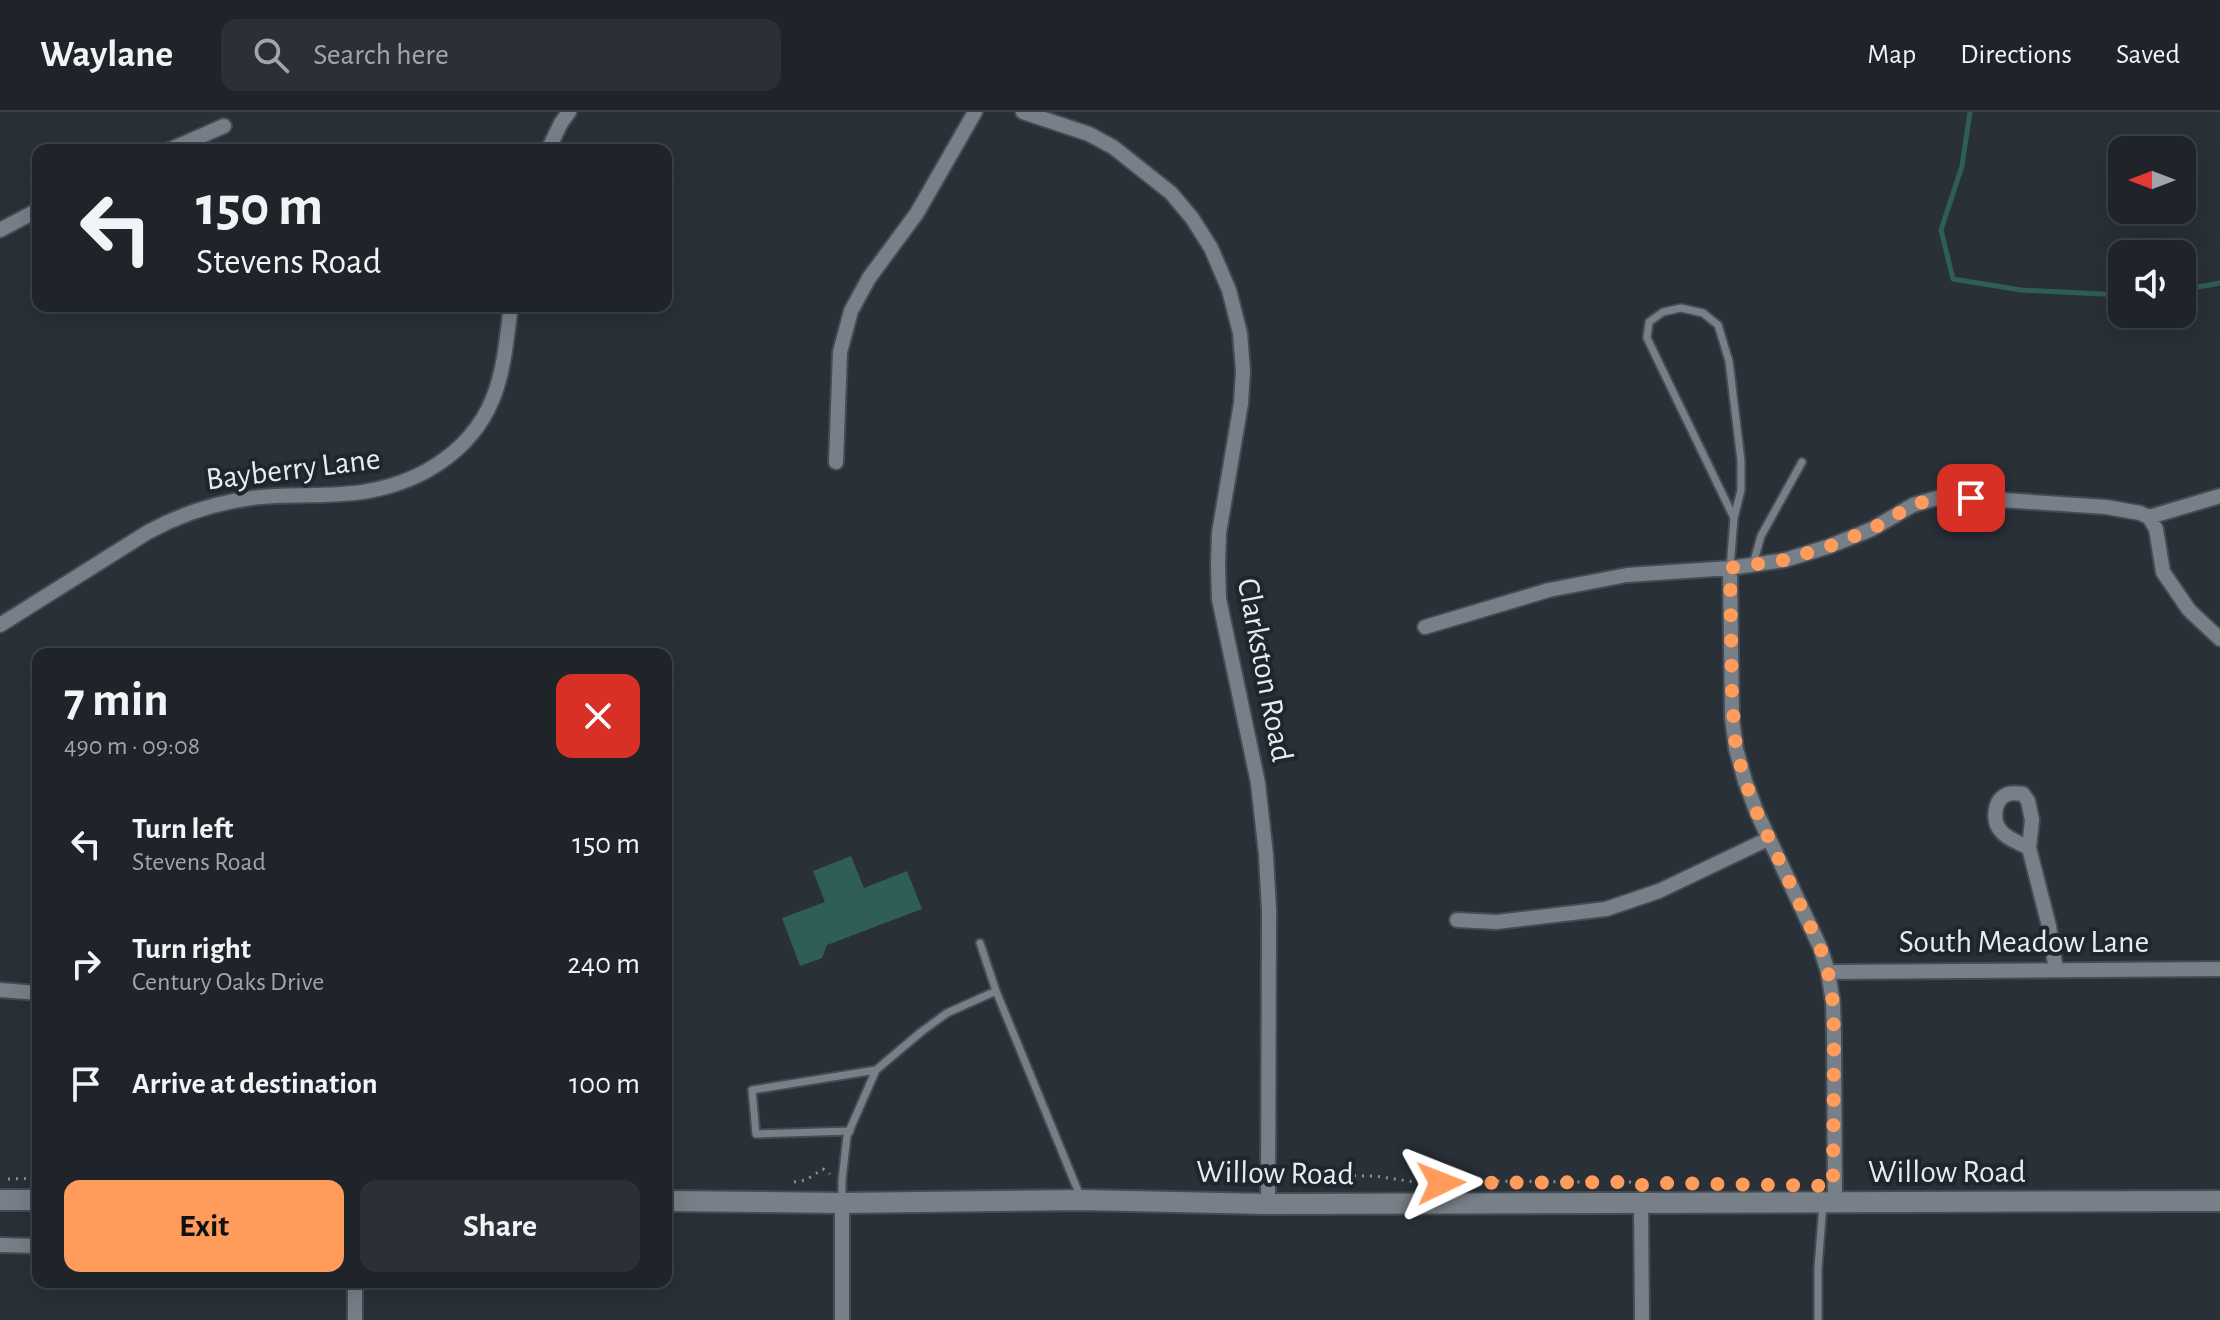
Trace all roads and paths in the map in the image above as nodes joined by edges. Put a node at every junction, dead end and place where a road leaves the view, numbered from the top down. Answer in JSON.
{"nodes":[{"id":1,"x":569,"y":112,"type":"edge"},
{"id":2,"x":975,"y":112,"type":"edge"},
{"id":3,"x":1023,"y":112,"type":"edge"},
{"id":4,"x":224,"y":126,"type":"dead end"},
{"id":5,"x":183,"y":144,"type":"edge"},
{"id":6,"x":551,"y":144,"type":"edge"},
{"id":7,"x":32,"y":213,"type":"edge"},
{"id":8,"x":0,"y":230,"type":"edge"},
{"id":9,"x":510,"y":312,"type":"edge"},
{"id":10,"x":836,"y":462,"type":"dead end"},
{"id":11,"x":1802,"y":462,"type":"dead end"},
{"id":12,"x":2220,"y":496,"type":"edge"},
{"id":13,"x":1734,"y":518,"type":"junction"},
{"id":14,"x":2152,"y":523,"type":"junction"},
{"id":15,"x":1753,"y":564,"type":"junction"},
{"id":16,"x":1730,"y":568,"type":"junction"},
{"id":17,"x":0,"y":625,"type":"edge"},
{"id":18,"x":1425,"y":627,"type":"dead end"},
{"id":19,"x":2220,"y":639,"type":"edge"},
{"id":20,"x":1768,"y":839,"type":"junction"},
{"id":21,"x":2029,"y":848,"type":"dead end"},
{"id":22,"x":1457,"y":920,"type":"dead end"},
{"id":23,"x":980,"y":943,"type":"dead end"},
{"id":24,"x":2220,"y":969,"type":"edge"},
{"id":25,"x":2056,"y":970,"type":"junction"},
{"id":26,"x":1828,"y":972,"type":"junction"},
{"id":27,"x":0,"y":990,"type":"edge"},
{"id":28,"x":996,"y":991,"type":"junction"},
{"id":29,"x":32,"y":993,"type":"edge"},
{"id":30,"x":876,"y":1070,"type":"junction"},
{"id":31,"x":850,"y":1131,"type":"junction"},
{"id":32,"x":32,"y":1178,"type":"edge"},
{"id":33,"x":1268,"y":1178,"type":"junction"},
{"id":34,"x":0,"y":1180,"type":"edge"},
{"id":35,"x":842,"y":1180,"type":"junction"},
{"id":36,"x":793,"y":1182,"type":"dead end"},
{"id":37,"x":1581,"y":1182,"type":"dead end"},
{"id":38,"x":1192,"y":1183,"type":"dead end"},
{"id":39,"x":1611,"y":1183,"type":"dead end"},
{"id":40,"x":1641,"y":1195,"type":"junction"},
{"id":41,"x":0,"y":1200,"type":"edge"},
{"id":42,"x":32,"y":1200,"type":"edge"},
{"id":43,"x":1082,"y":1200,"type":"junction"},
{"id":44,"x":672,"y":1201,"type":"edge"},
{"id":45,"x":2220,"y":1201,"type":"edge"},
{"id":46,"x":1829,"y":1202,"type":"junction"},
{"id":47,"x":842,"y":1203,"type":"junction"},
{"id":48,"x":1268,"y":1204,"type":"junction"},
{"id":49,"x":0,"y":1245,"type":"edge"},
{"id":50,"x":32,"y":1246,"type":"edge"},
{"id":51,"x":355,"y":1288,"type":"edge"},
{"id":52,"x":355,"y":1320,"type":"edge"},
{"id":53,"x":842,"y":1320,"type":"edge"},
{"id":54,"x":1642,"y":1320,"type":"edge"},
{"id":55,"x":1818,"y":1320,"type":"edge"}],
"edges":[{"from":1,"to":6,"type":"street"},
{"from":2,"to":10,"type":"street"},
{"from":3,"to":33,"type":"street","name":"Clarkston Road"},
{"from":4,"to":5,"type":"street"},
{"from":7,"to":8,"type":"street"},
{"from":9,"to":17,"type":"street","name":"Bayberry Lane"},
{"from":11,"to":15,"type":"lane"},
{"from":12,"to":14,"type":"street"},
{"from":13,"to":13,"type":"lane"},
{"from":13,"to":16,"type":"lane"},
{"from":14,"to":15,"type":"street"},
{"from":14,"to":19,"type":"street"},
{"from":15,"to":16,"type":"street"},
{"from":16,"to":18,"type":"street"},
{"from":16,"to":20,"type":"street"},
{"from":20,"to":22,"type":"street"},
{"from":20,"to":26,"type":"street"},
{"from":21,"to":25,"type":"street"},
{"from":23,"to":28,"type":"lane"},
{"from":24,"to":25,"type":"street","name":"South Meadow Lane"},
{"from":25,"to":26,"type":"street","name":"South Meadow Lane"},
{"from":26,"to":46,"type":"street"},
{"from":27,"to":29,"type":"street"},
{"from":28,"to":30,"type":"lane"},
{"from":28,"to":43,"type":"lane"},
{"from":30,"to":31,"type":"lane"},
{"from":30,"to":31,"type":"lane"},
{"from":31,"to":35,"type":"lane"},
{"from":32,"to":34,"type":"path"},
{"from":33,"to":37,"type":"path"},
{"from":33,"to":38,"type":"path"},
{"from":33,"to":48,"type":"street","name":"Clarkston Road"},
{"from":35,"to":36,"type":"path"},
{"from":35,"to":47,"type":"lane"},
{"from":39,"to":40,"type":"path"},
{"from":40,"to":46,"type":"street","name":"Willow Road"},
{"from":40,"to":48,"type":"street","name":"Willow Road"},
{"from":40,"to":54,"type":"street"},
{"from":41,"to":42,"type":"street"},
{"from":43,"to":47,"type":"street","name":"Willow Road"},
{"from":43,"to":48,"type":"street","name":"Willow Road"},
{"from":44,"to":47,"type":"street","name":"Willow Road"},
{"from":45,"to":46,"type":"street","name":"Willow Road"},
{"from":46,"to":55,"type":"lane"},
{"from":47,"to":53,"type":"street"},
{"from":49,"to":50,"type":"street"},
{"from":51,"to":52,"type":"street"}]}
